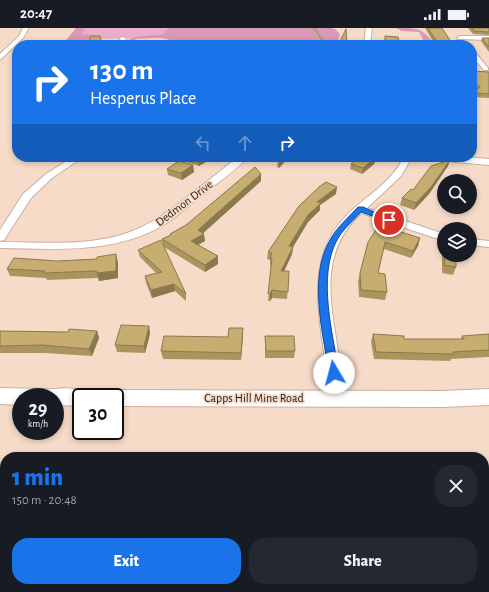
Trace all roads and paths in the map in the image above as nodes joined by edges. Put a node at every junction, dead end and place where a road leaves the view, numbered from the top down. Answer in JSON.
{"nodes":[{"id":1,"x":26,"y":28,"type":"edge"},
{"id":2,"x":369,"y":28,"type":"edge"},
{"id":3,"x":456,"y":32,"type":"dead end"},
{"id":4,"x":460,"y":38,"type":"joint"},
{"id":5,"x":489,"y":38,"type":"edge"},
{"id":6,"x":18,"y":40,"type":"edge"},
{"id":7,"x":368,"y":40,"type":"edge"},
{"id":8,"x":12,"y":46,"type":"edge"},
{"id":9,"x":0,"y":49,"type":"edge"},
{"id":10,"x":9,"y":49,"type":"junction"},
{"id":11,"x":0,"y":58,"type":"edge"},
{"id":12,"x":477,"y":59,"type":"edge"},
{"id":13,"x":484,"y":69,"type":"edge"},
{"id":14,"x":477,"y":161,"type":"edge"},
{"id":15,"x":71,"y":162,"type":"edge"},
{"id":16,"x":237,"y":162,"type":"edge"},
{"id":17,"x":406,"y":162,"type":"edge"},
{"id":18,"x":489,"y":162,"type":"edge"},
{"id":19,"x":360,"y":209,"type":"junction"},
{"id":20,"x":437,"y":236,"type":"edge"},
{"id":21,"x":0,"y":238,"type":"edge"},
{"id":22,"x":477,"y":243,"type":"edge"},
{"id":23,"x":489,"y":244,"type":"edge"},
{"id":24,"x":0,"y":245,"type":"edge"},
{"id":25,"x":0,"y":396,"type":"edge"},
{"id":26,"x":12,"y":396,"type":"edge"},
{"id":27,"x":489,"y":397,"type":"edge"},
{"id":28,"x":124,"y":398,"type":"edge"},
{"id":29,"x":338,"y":399,"type":"junction"}],
"edges":[{"from":1,"to":6,"type":"street"},
{"from":2,"to":7,"type":"street"},
{"from":3,"to":4,"type":"street"},
{"from":4,"to":5,"type":"street"},
{"from":8,"to":10,"type":"street"},
{"from":9,"to":10,"type":"street"},
{"from":10,"to":11,"type":"street"},
{"from":12,"to":13,"type":"street"},
{"from":14,"to":18,"type":"street"},
{"from":15,"to":21,"type":"street"},
{"from":16,"to":24,"type":"street","name":"Dedmon Drive"},
{"from":17,"to":19,"type":"street"},
{"from":19,"to":20,"type":"street"},
{"from":19,"to":29,"type":"street"},
{"from":22,"to":23,"type":"street"},
{"from":25,"to":26,"type":"street"},
{"from":27,"to":29,"type":"street","name":"Capps Hill Mine Road"},
{"from":28,"to":29,"type":"street","name":"Capps Hill Mine Road"}]}
